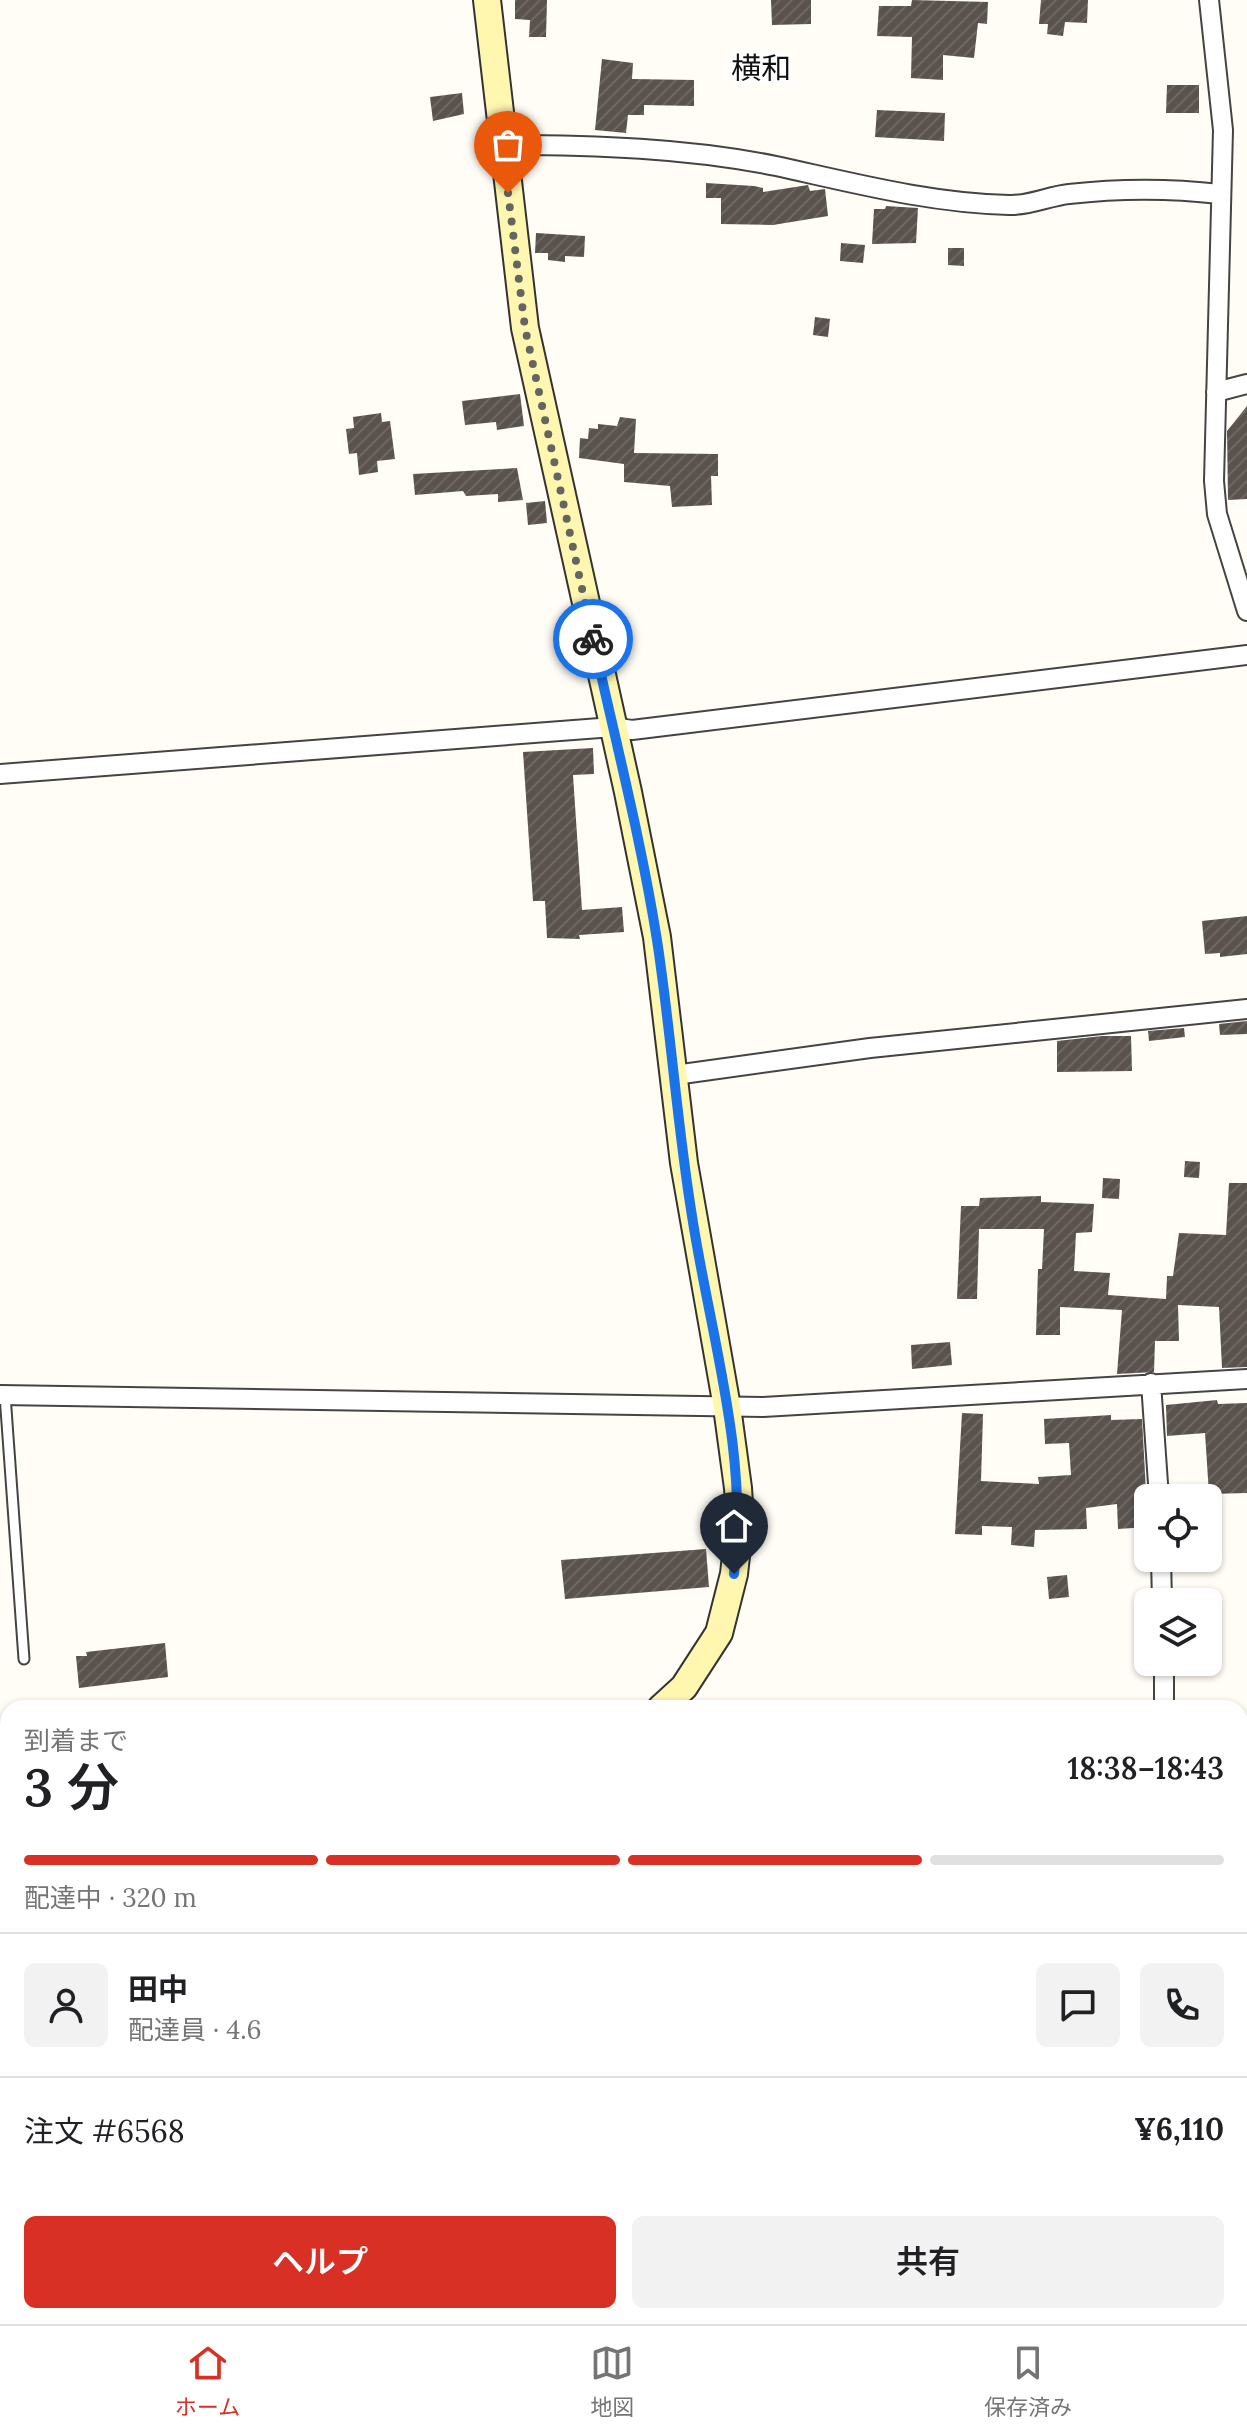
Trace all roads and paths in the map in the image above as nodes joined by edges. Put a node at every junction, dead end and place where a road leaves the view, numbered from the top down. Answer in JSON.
{"nodes":[{"id":1,"x":487,"y":0,"type":"edge"},
{"id":2,"x":1209,"y":0,"type":"edge"},
{"id":3,"x":503,"y":145,"type":"junction"},
{"id":4,"x":1220,"y":194,"type":"junction"},
{"id":5,"x":1247,"y":384,"type":"edge"},
{"id":6,"x":1216,"y":392,"type":"junction"},
{"id":7,"x":1247,"y":611,"type":"edge"},
{"id":8,"x":1247,"y":655,"type":"edge"},
{"id":9,"x":613,"y":727,"type":"junction"},
{"id":10,"x":0,"y":774,"type":"edge"},
{"id":11,"x":1247,"y":1009,"type":"edge"},
{"id":12,"x":675,"y":1075,"type":"junction"},
{"id":13,"x":1247,"y":1379,"type":"edge"},
{"id":14,"x":1151,"y":1383,"type":"junction"},
{"id":15,"x":3,"y":1395,"type":"edge"},
{"id":16,"x":727,"y":1407,"type":"junction"},
{"id":17,"x":1158,"y":1484,"type":"edge"},
{"id":18,"x":24,"y":1659,"type":"dead end"},
{"id":19,"x":1164,"y":1676,"type":"edge"},
{"id":20,"x":670,"y":1700,"type":"edge"},
{"id":21,"x":1164,"y":1700,"type":"edge"}],
"edges":[{"from":1,"to":3,"type":"main road"},
{"from":2,"to":4,"type":"street"},
{"from":3,"to":4,"type":"street"},
{"from":3,"to":9,"type":"main road"},
{"from":4,"to":6,"type":"street"},
{"from":5,"to":6,"type":"street"},
{"from":6,"to":7,"type":"street"},
{"from":8,"to":9,"type":"street"},
{"from":9,"to":10,"type":"street"},
{"from":9,"to":12,"type":"main road"},
{"from":11,"to":12,"type":"street"},
{"from":12,"to":16,"type":"main road"},
{"from":13,"to":14,"type":"street"},
{"from":14,"to":16,"type":"street"},
{"from":14,"to":17,"type":"street"},
{"from":15,"to":16,"type":"street"},
{"from":15,"to":18,"type":"lane"},
{"from":16,"to":20,"type":"main road"},
{"from":19,"to":21,"type":"street"}]}
